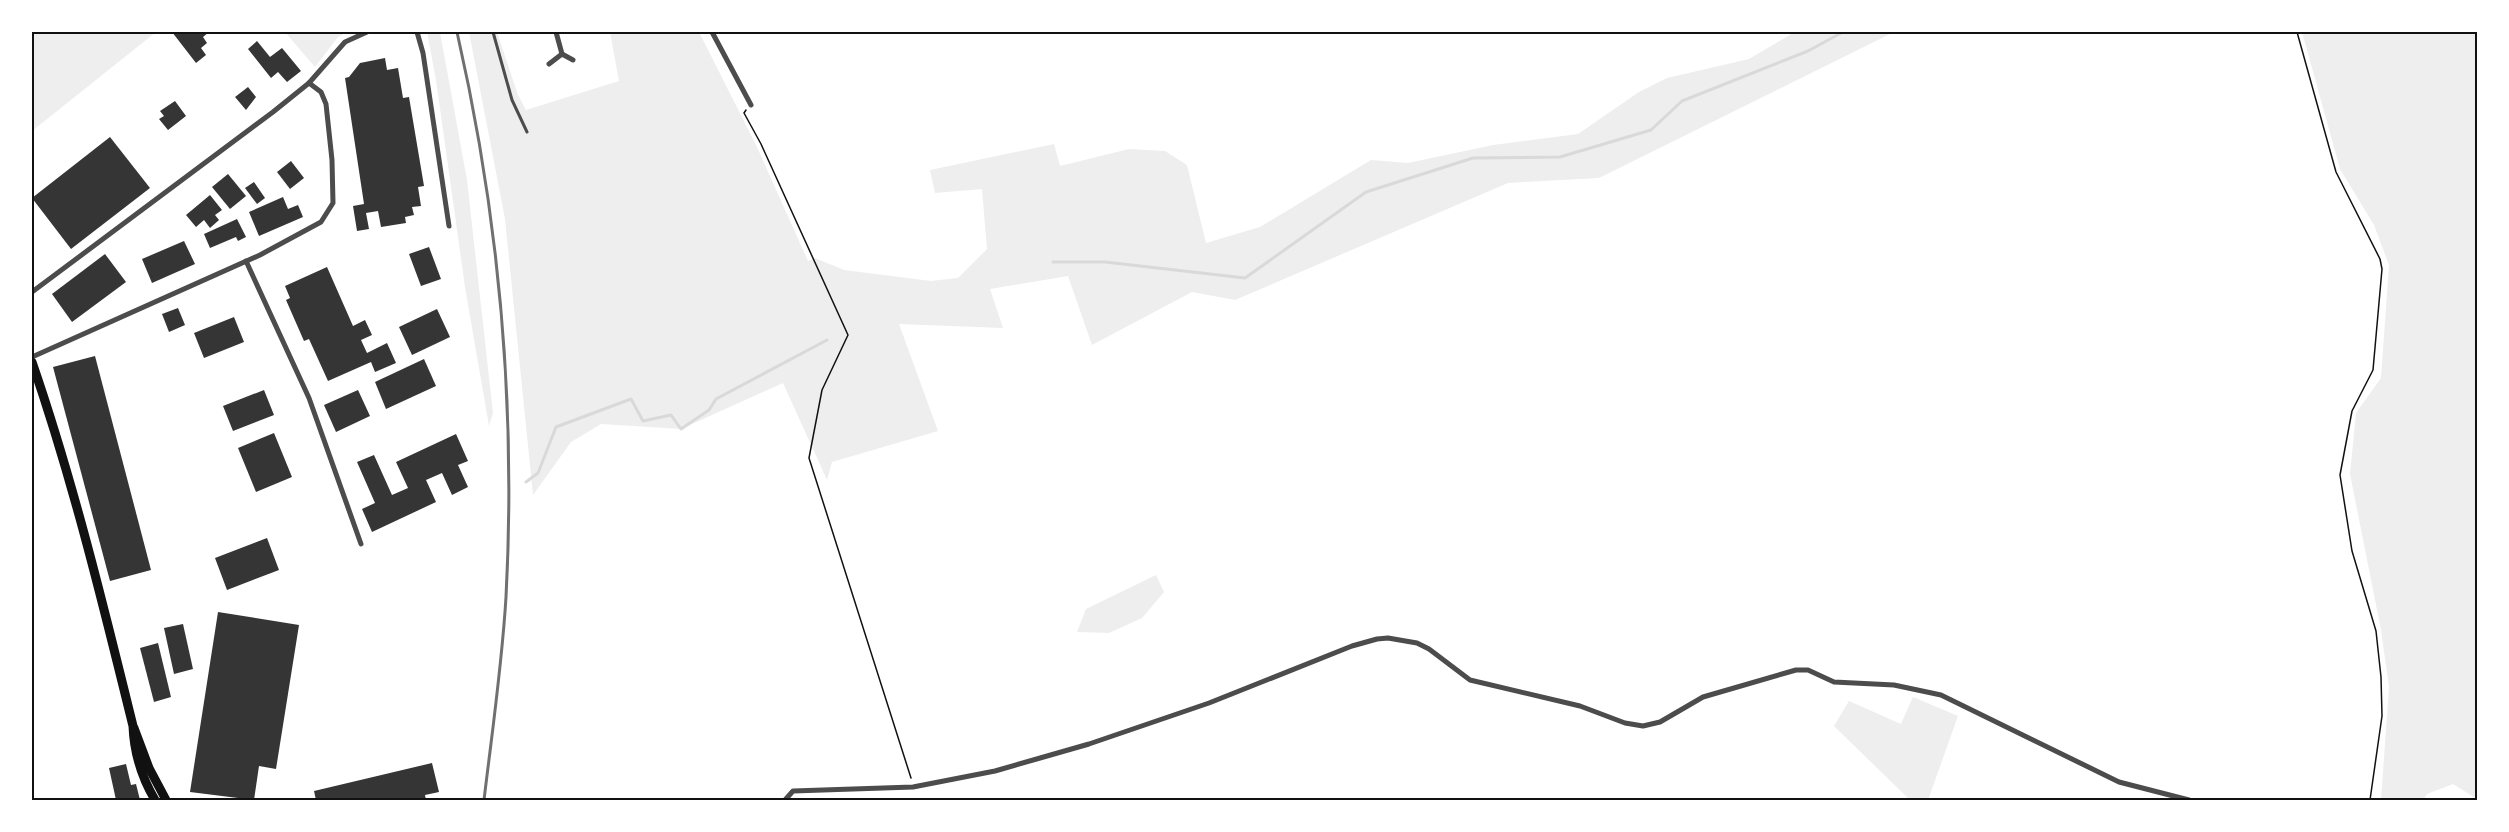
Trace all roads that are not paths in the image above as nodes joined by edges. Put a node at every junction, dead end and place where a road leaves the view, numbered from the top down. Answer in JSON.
{"nodes":[{"id":1,"x":367,"y":32,"type":"edge"},
{"id":2,"x":417,"y":32,"type":"edge"},
{"id":3,"x":493,"y":32,"type":"edge"},
{"id":4,"x":556,"y":32,"type":"edge"},
{"id":5,"x":712,"y":32,"type":"edge"},
{"id":6,"x":562,"y":54,"type":"junction"},
{"id":7,"x":573,"y":60,"type":"dead end"},
{"id":8,"x":549,"y":64,"type":"dead end"},
{"id":9,"x":309,"y":83,"type":"junction"},
{"id":10,"x":751,"y":105,"type":"road end"},
{"id":11,"x":527,"y":132,"type":"dead end"},
{"id":12,"x":449,"y":226,"type":"dead end"},
{"id":13,"x":246,"y":261,"type":"junction"},
{"id":14,"x":32,"y":292,"type":"edge"},
{"id":15,"x":32,"y":357,"type":"edge"},
{"id":16,"x":32,"y":362,"type":"edge"},
{"id":17,"x":361,"y":544,"type":"dead end"},
{"id":18,"x":133,"y":726,"type":"junction"},
{"id":19,"x":148,"y":788,"type":"junction"},
{"id":20,"x":149,"y":801,"type":"edge"},
{"id":21,"x":155,"y":801,"type":"edge"},
{"id":22,"x":166,"y":801,"type":"edge"},
{"id":23,"x":785,"y":801,"type":"edge"},
{"id":24,"x":2189,"y":801,"type":"edge"}],
"edges":[{"from":1,"to":9,"type":"street"},
{"from":2,"to":12,"type":"street"},
{"from":3,"to":11,"type":"lane"},
{"from":4,"to":6,"type":"street"},
{"from":5,"to":10,"type":"street"},
{"from":6,"to":7,"type":"street"},
{"from":6,"to":8,"type":"street"},
{"from":9,"to":13,"type":"street"},
{"from":9,"to":14,"type":"street"},
{"from":13,"to":15,"type":"street"},
{"from":13,"to":17,"type":"street"},
{"from":16,"to":18,"type":"main road"},
{"from":18,"to":19,"type":"main road"},
{"from":18,"to":22,"type":"main road"},
{"from":19,"to":20,"type":"street"},
{"from":19,"to":21,"type":"main road"},
{"from":23,"to":24,"type":"street"}]}
